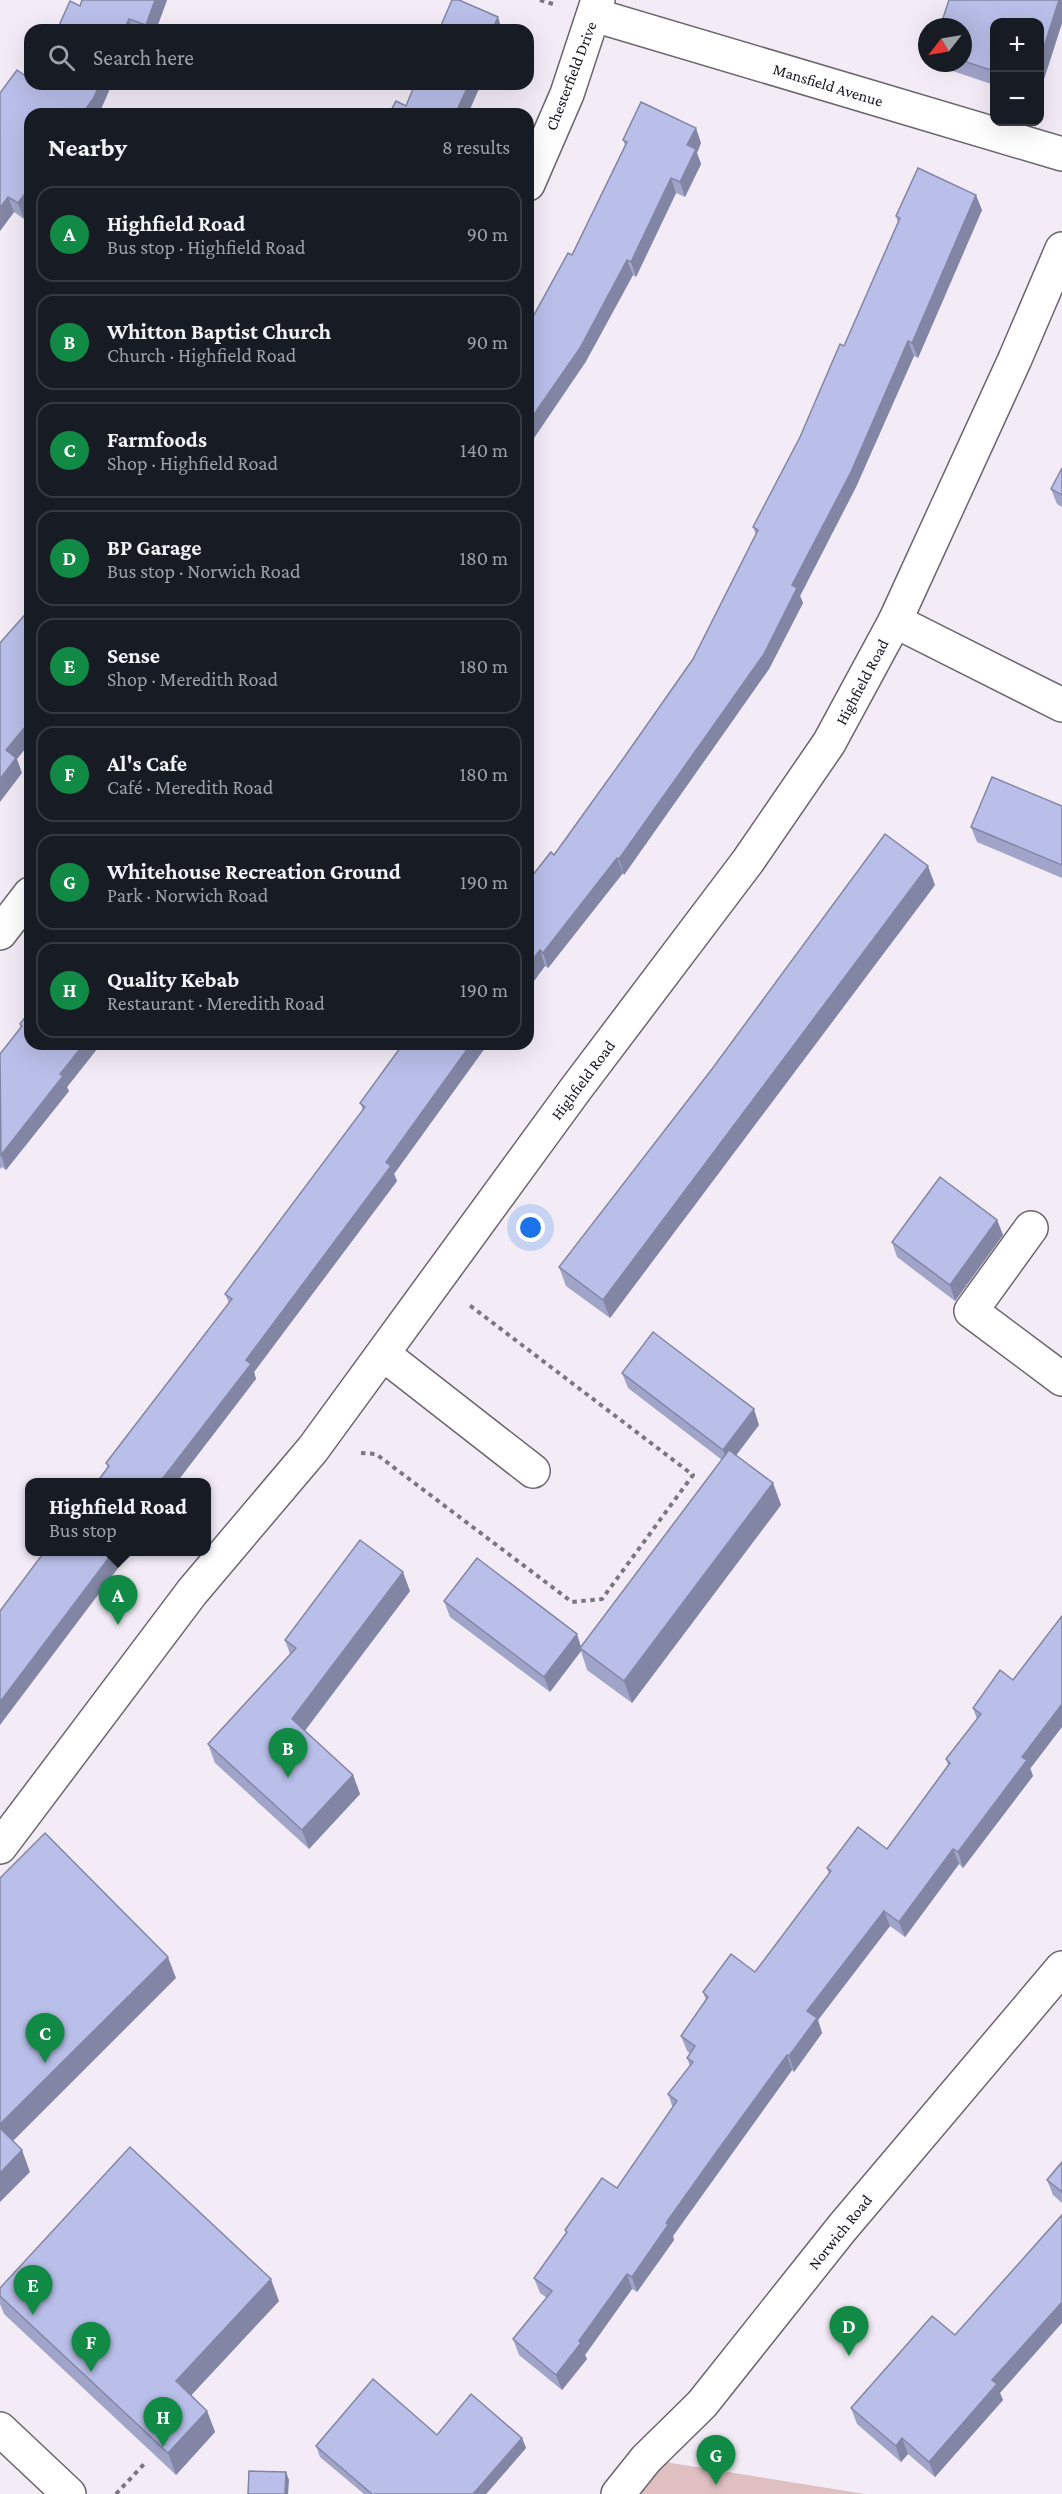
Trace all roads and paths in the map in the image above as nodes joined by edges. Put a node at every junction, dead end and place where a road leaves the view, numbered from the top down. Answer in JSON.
{"nodes":[{"id":1,"x":596,"y":8,"type":"edge"},
{"id":2,"x":1062,"y":154,"type":"edge"},
{"id":3,"x":534,"y":170,"type":"edge"},
{"id":4,"x":1062,"y":249,"type":"edge"},
{"id":5,"x":895,"y":621,"type":"junction"},
{"id":6,"x":1062,"y":705,"type":"edge"},
{"id":7,"x":24,"y":902,"type":"edge"},
{"id":8,"x":0,"y":933,"type":"edge"},
{"id":9,"x":1031,"y":1228,"type":"dead end"},
{"id":10,"x":383,"y":1354,"type":"junction"},
{"id":11,"x":1062,"y":1379,"type":"edge"},
{"id":12,"x":533,"y":1471,"type":"dead end"},
{"id":13,"x":0,"y":1847,"type":"edge"},
{"id":14,"x":1062,"y":1968,"type":"edge"},
{"id":15,"x":0,"y":2429,"type":"edge"},
{"id":16,"x":146,"y":2462,"type":"edge"},
{"id":17,"x":69,"y":2494,"type":"edge"},
{"id":18,"x":116,"y":2494,"type":"edge"},
{"id":19,"x":618,"y":2494,"type":"edge"}],
"edges":[{"from":1,"to":2,"type":"street","name":"Mansfield Avenue"},
{"from":1,"to":3,"type":"street","name":"Chesterfield Drive"},
{"from":4,"to":5,"type":"street","name":"Highfield Road"},
{"from":5,"to":6,"type":"street"},
{"from":5,"to":10,"type":"street","name":"Highfield Road"},
{"from":7,"to":8,"type":"street"},
{"from":9,"to":11,"type":"street"},
{"from":10,"to":12,"type":"street"},
{"from":10,"to":13,"type":"street","name":"Highfield Road"},
{"from":14,"to":19,"type":"street","name":"Norwich Road"},
{"from":15,"to":17,"type":"street"},
{"from":16,"to":18,"type":"path"}]}
